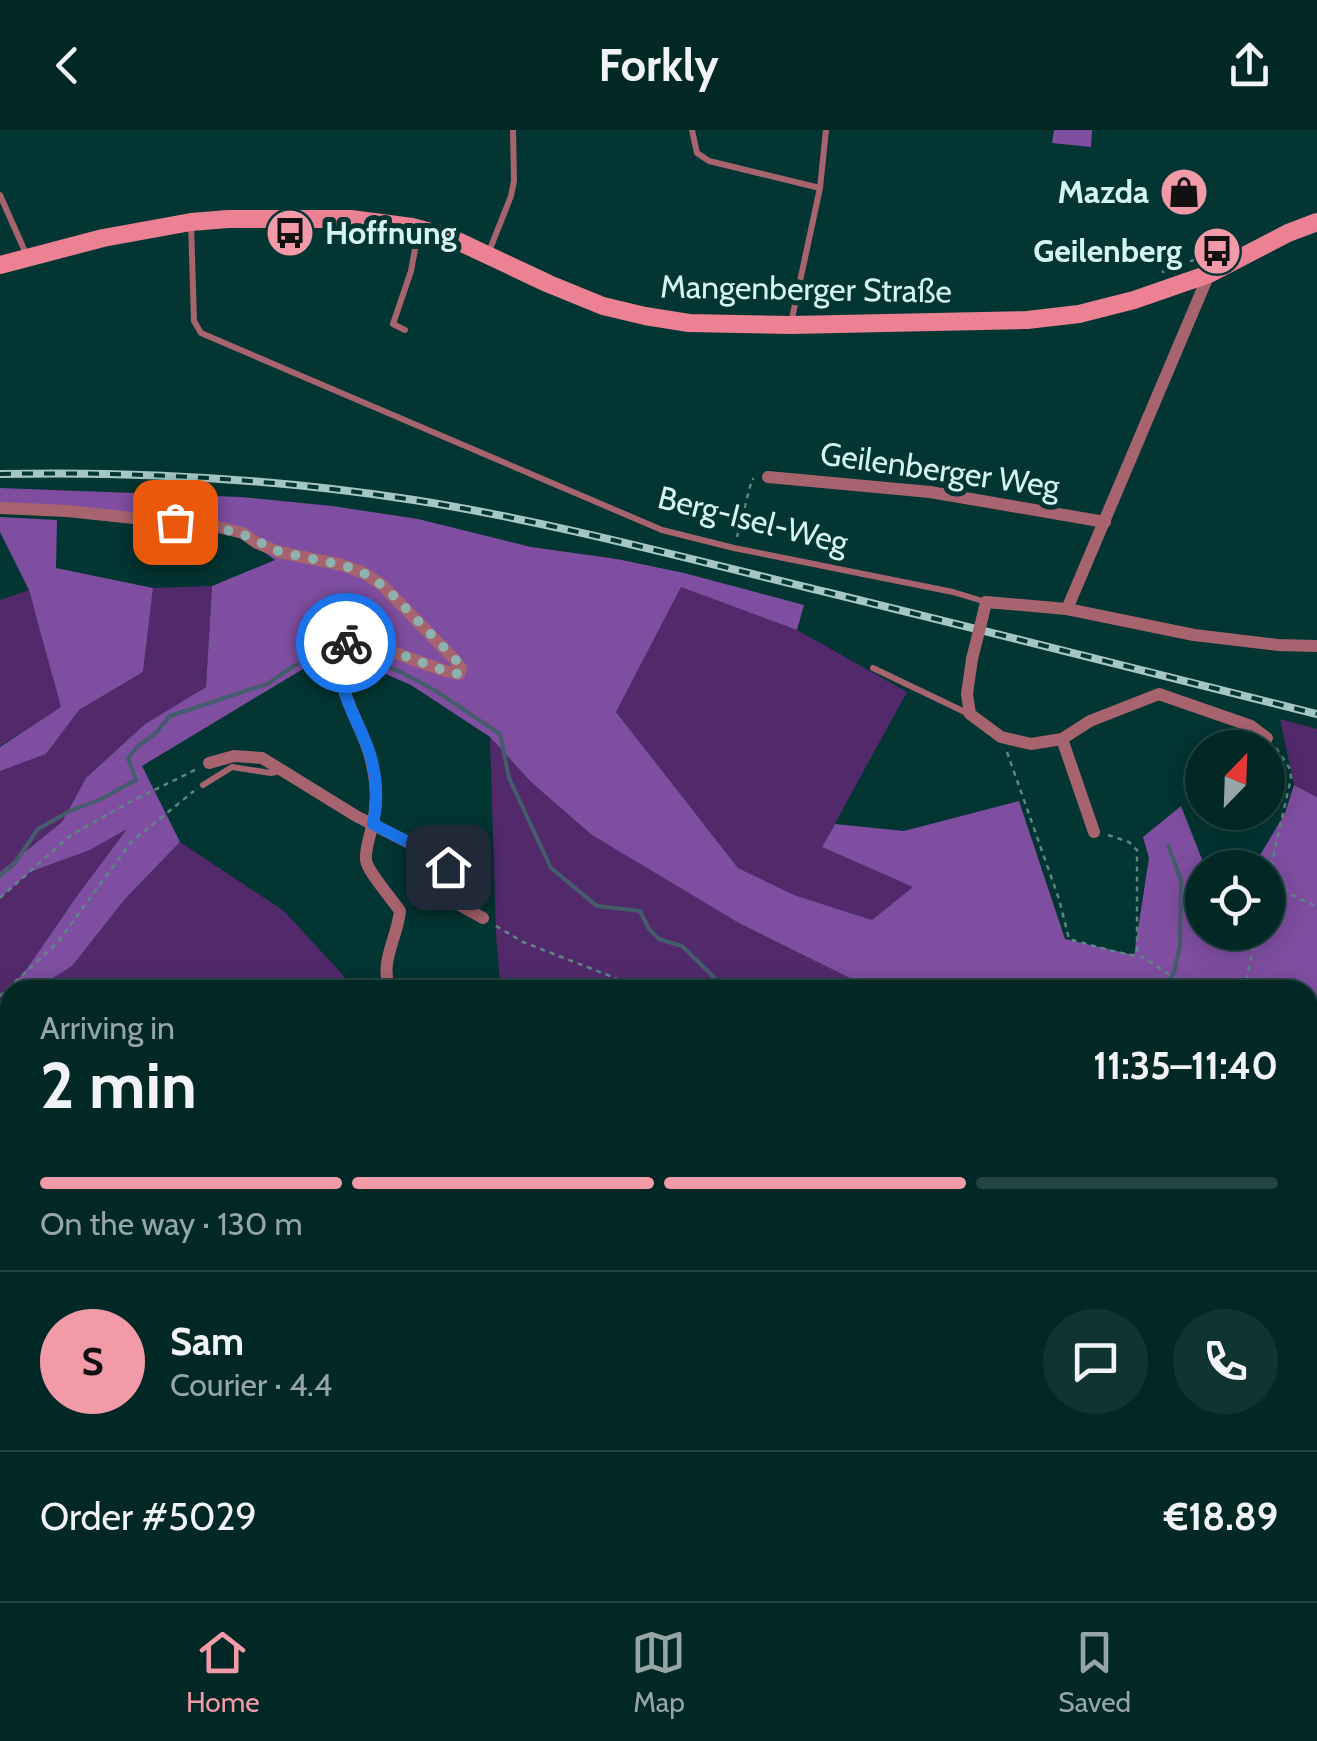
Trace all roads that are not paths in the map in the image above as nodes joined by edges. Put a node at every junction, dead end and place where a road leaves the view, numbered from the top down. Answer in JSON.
{"nodes":[{"id":1,"x":512,"y":130,"type":"edge"},
{"id":2,"x":692,"y":130,"type":"edge"},
{"id":3,"x":826,"y":130,"type":"edge"},
{"id":4,"x":820,"y":188,"type":"junction"},
{"id":5,"x":0,"y":195,"type":"edge"},
{"id":6,"x":191,"y":222,"type":"junction"},
{"id":7,"x":1316,"y":226,"type":"edge"},
{"id":8,"x":419,"y":229,"type":"junction"},
{"id":9,"x":488,"y":255,"type":"junction"},
{"id":10,"x":28,"y":257,"type":"junction"},
{"id":11,"x":0,"y":266,"type":"edge"},
{"id":12,"x":1209,"y":274,"type":"junction"},
{"id":13,"x":791,"y":325,"type":"junction"},
{"id":14,"x":405,"y":330,"type":"dead end"},
{"id":15,"x":768,"y":477,"type":"road end"},
{"id":16,"x":0,"y":508,"type":"edge"},
{"id":17,"x":1104,"y":522,"type":"junction"},
{"id":18,"x":984,"y":609,"type":"junction"},
{"id":19,"x":1067,"y":609,"type":"junction"},
{"id":20,"x":1317,"y":646,"type":"edge"},
{"id":21,"x":872,"y":668,"type":"dead end"},
{"id":22,"x":970,"y":714,"type":"junction"},
{"id":23,"x":1256,"y":730,"type":"edge"},
{"id":24,"x":1062,"y":739,"type":"junction"},
{"id":25,"x":210,"y":763,"type":"road end"},
{"id":26,"x":285,"y":771,"type":"junction"},
{"id":27,"x":203,"y":785,"type":"road end"},
{"id":28,"x":373,"y":824,"type":"junction"},
{"id":29,"x":1094,"y":832,"type":"road end"},
{"id":30,"x":483,"y":918,"type":"road end"},
{"id":31,"x":387,"y":980,"type":"edge"}],
"edges":[{"from":1,"to":9,"type":"lane"},
{"from":2,"to":4,"type":"lane"},
{"from":3,"to":4,"type":"lane"},
{"from":4,"to":13,"type":"lane"},
{"from":5,"to":10,"type":"lane"},
{"from":6,"to":8,"type":"main road","name":"Mangenberger Straße"},
{"from":6,"to":10,"type":"main road","name":"Mangenberger Straße"},
{"from":6,"to":18,"type":"lane","name":"Berg-Isel-Weg"},
{"from":7,"to":12,"type":"main road","name":"Mangenberger Straße"},
{"from":8,"to":9,"type":"main road","name":"Mangenberger Straße"},
{"from":8,"to":14,"type":"lane"},
{"from":9,"to":13,"type":"main road","name":"Mangenberger Straße"},
{"from":10,"to":11,"type":"main road","name":"Mangenberger Straße"},
{"from":12,"to":13,"type":"main road","name":"Mangenberger Straße"},
{"from":12,"to":17,"type":"street"},
{"from":15,"to":17,"type":"street","name":"Geilenberger Weg"},
{"from":16,"to":28,"type":"street"},
{"from":17,"to":19,"type":"street"},
{"from":18,"to":19,"type":"street","name":"Berg-Isel-Weg"},
{"from":18,"to":22,"type":"street","bridge":true},
{"from":19,"to":20,"type":"street","name":"Berg-Isel-Weg"},
{"from":21,"to":22,"type":"lane"},
{"from":22,"to":24,"type":"street"},
{"from":23,"to":24,"type":"street"},
{"from":24,"to":29,"type":"street"},
{"from":25,"to":26,"type":"street"},
{"from":26,"to":27,"type":"lane"},
{"from":26,"to":28,"type":"street"},
{"from":28,"to":30,"type":"street"},
{"from":28,"to":31,"type":"street"}]}
